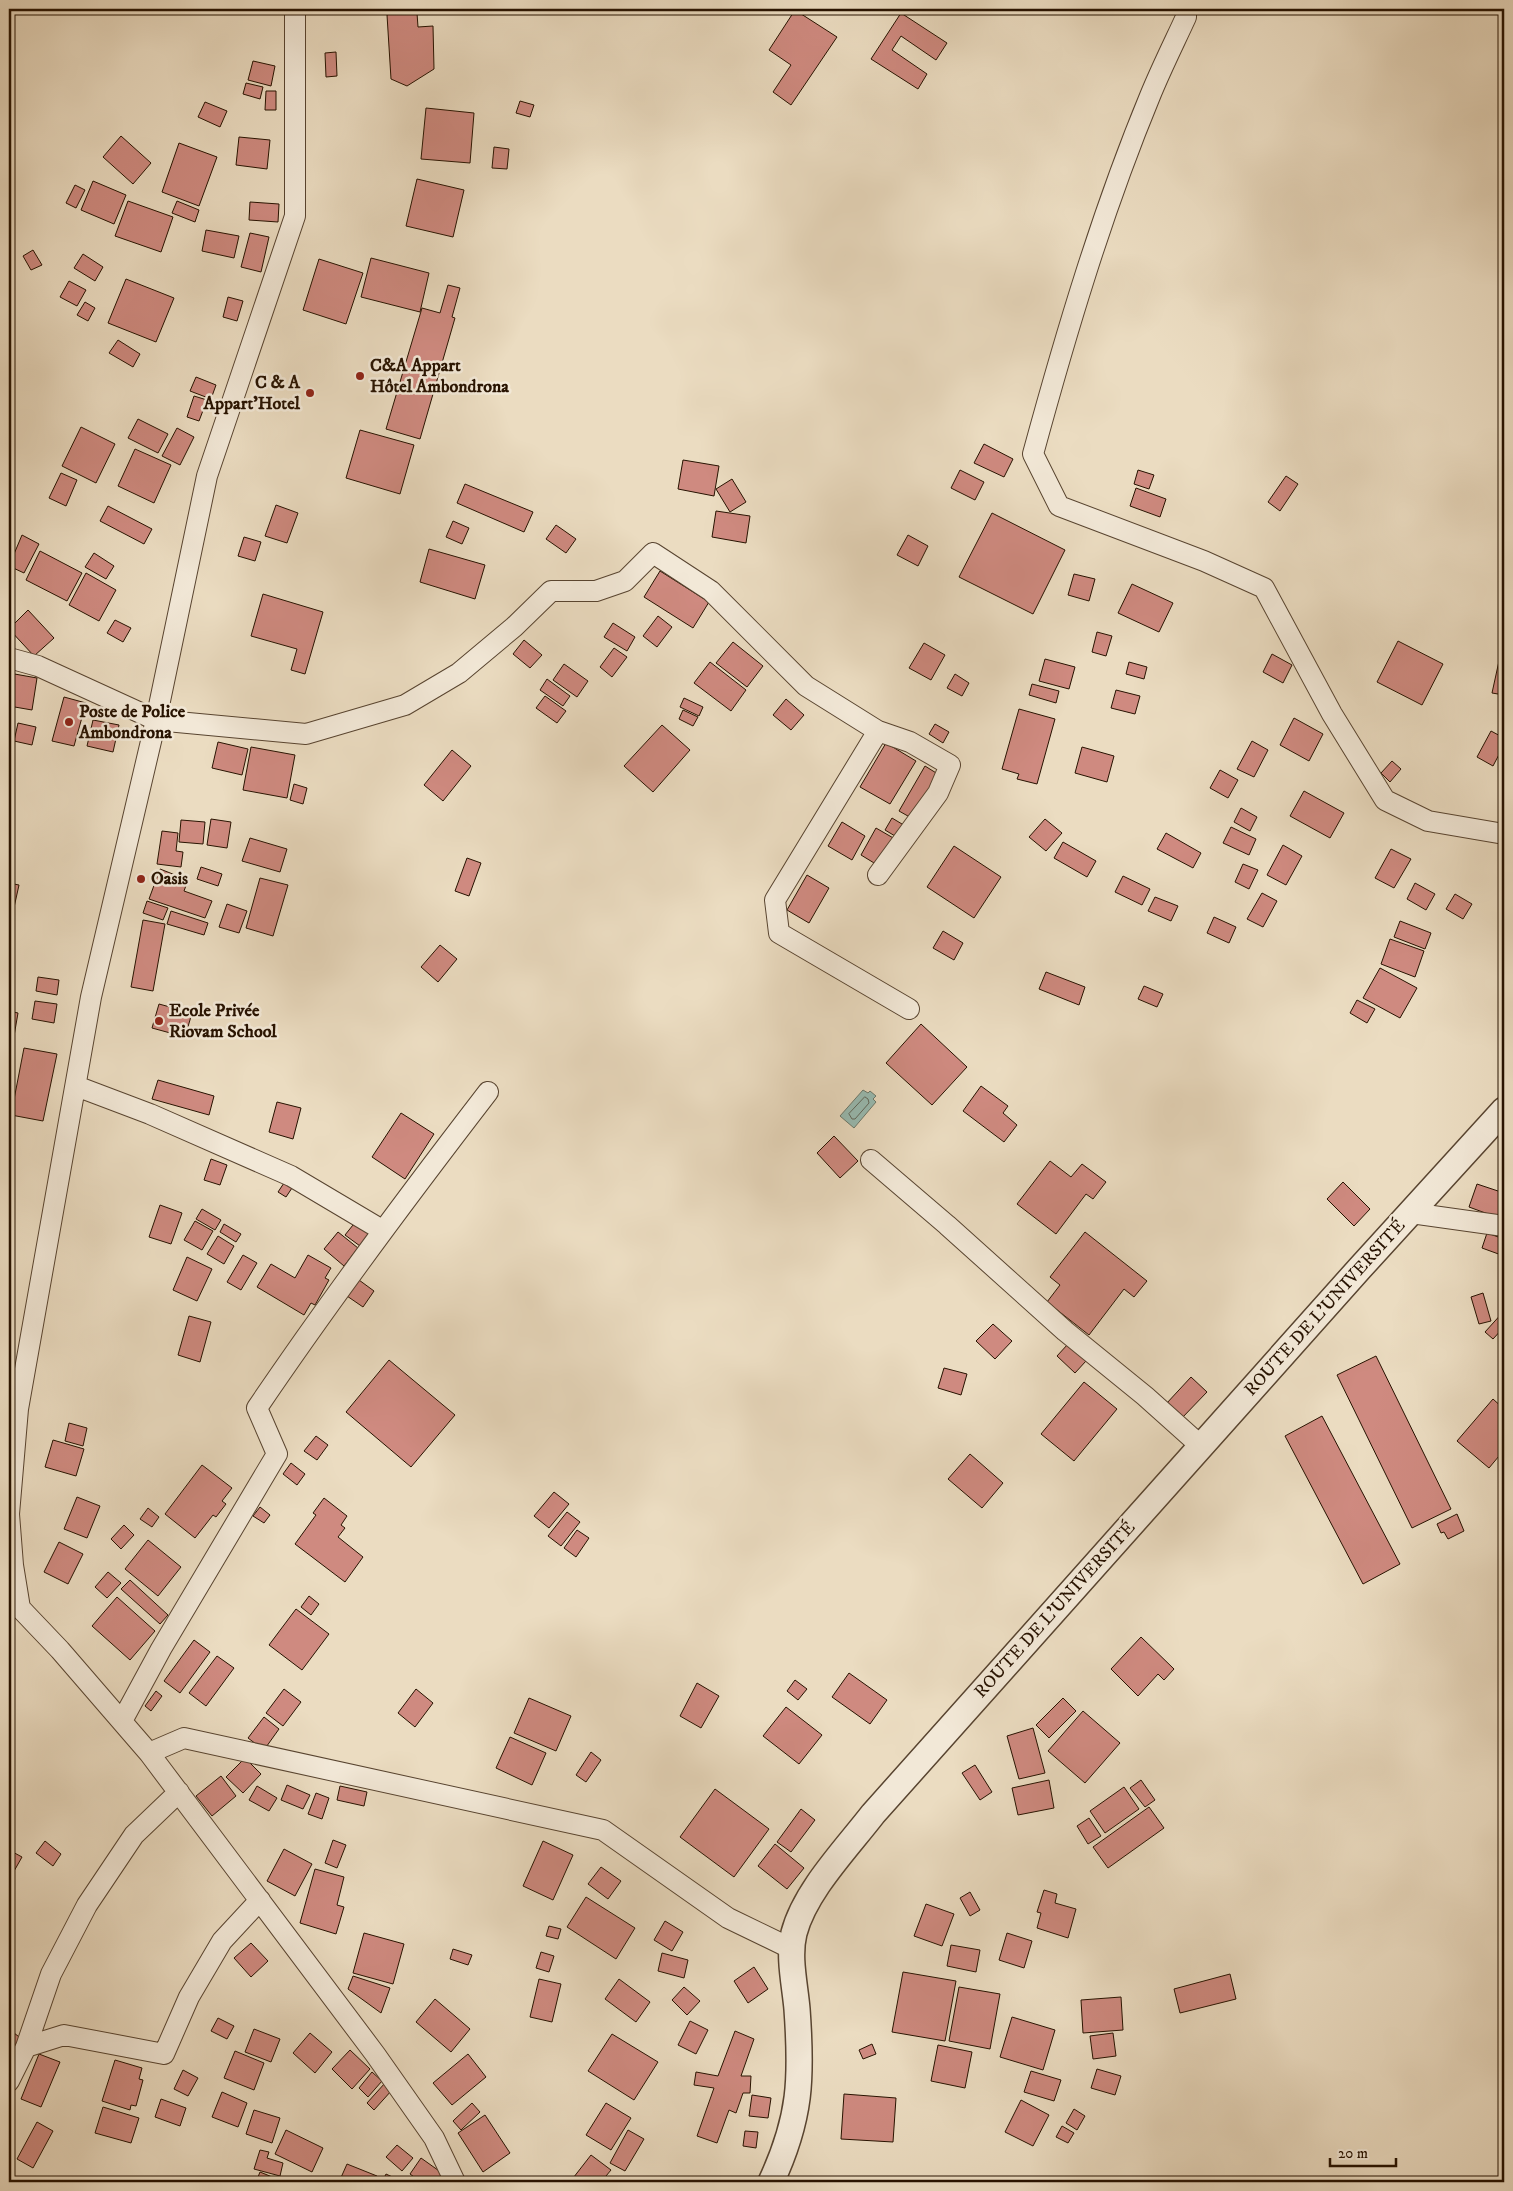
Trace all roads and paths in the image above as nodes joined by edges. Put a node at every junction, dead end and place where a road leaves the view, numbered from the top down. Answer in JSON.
{"nodes":[{"id":1,"x":296,"y":9,"type":"edge"},
{"id":2,"x":1186,"y":9,"type":"edge"},
{"id":3,"x":9,"y":658,"type":"edge"},
{"id":4,"x":156,"y":720,"type":"junction"},
{"id":5,"x":878,"y":731,"type":"junction"},
{"id":6,"x":1504,"y":834,"type":"edge"},
{"id":7,"x":878,"y":875,"type":"dead end"},
{"id":8,"x":909,"y":1009,"type":"dead end"},
{"id":9,"x":76,"y":1086,"type":"junction"},
{"id":10,"x":488,"y":1092,"type":"dead end"},
{"id":11,"x":1504,"y":1110,"type":"edge"},
{"id":12,"x":871,"y":1160,"type":"dead end"},
{"id":13,"x":1411,"y":1213,"type":"junction"},
{"id":14,"x":1504,"y":1226,"type":"edge"},
{"id":15,"x":382,"y":1230,"type":"junction"},
{"id":16,"x":1202,"y":1446,"type":"junction"},
{"id":17,"x":14,"y":1607,"type":"edge"},
{"id":18,"x":122,"y":1721,"type":"junction"},
{"id":19,"x":149,"y":1753,"type":"junction"},
{"id":20,"x":178,"y":1792,"type":"junction"},
{"id":21,"x":260,"y":1900,"type":"junction"},
{"id":22,"x":792,"y":1949,"type":"junction"},
{"id":23,"x":26,"y":2047,"type":"junction"},
{"id":24,"x":9,"y":2081,"type":"edge"},
{"id":25,"x":455,"y":2182,"type":"edge"},
{"id":26,"x":771,"y":2182,"type":"edge"}],
"edges":[{"from":1,"to":4,"type":"street"},
{"from":2,"to":6,"type":"street"},
{"from":3,"to":4,"type":"street"},
{"from":4,"to":5,"type":"street"},
{"from":4,"to":9,"type":"street"},
{"from":5,"to":7,"type":"street"},
{"from":5,"to":8,"type":"street"},
{"from":9,"to":15,"type":"street"},
{"from":9,"to":17,"type":"street"},
{"from":10,"to":15,"type":"street"},
{"from":11,"to":13,"type":"street","name":"ROUTE DE L'UNIVERSITÉ"},
{"from":12,"to":16,"type":"street"},
{"from":13,"to":14,"type":"street"},
{"from":13,"to":16,"type":"street","name":"ROUTE DE L'UNIVERSITÉ"},
{"from":15,"to":18,"type":"street"},
{"from":16,"to":22,"type":"street","name":"ROUTE DE L'UNIVERSITÉ"},
{"from":17,"to":18,"type":"street"},
{"from":18,"to":19,"type":"street"},
{"from":19,"to":20,"type":"street"},
{"from":19,"to":22,"type":"street"},
{"from":20,"to":21,"type":"street"},
{"from":20,"to":23,"type":"street"},
{"from":21,"to":23,"type":"street"},
{"from":21,"to":25,"type":"street"},
{"from":22,"to":26,"type":"street","name":"ROUTE DE L'UNIVERSITÉ"},
{"from":23,"to":24,"type":"street"}]}
